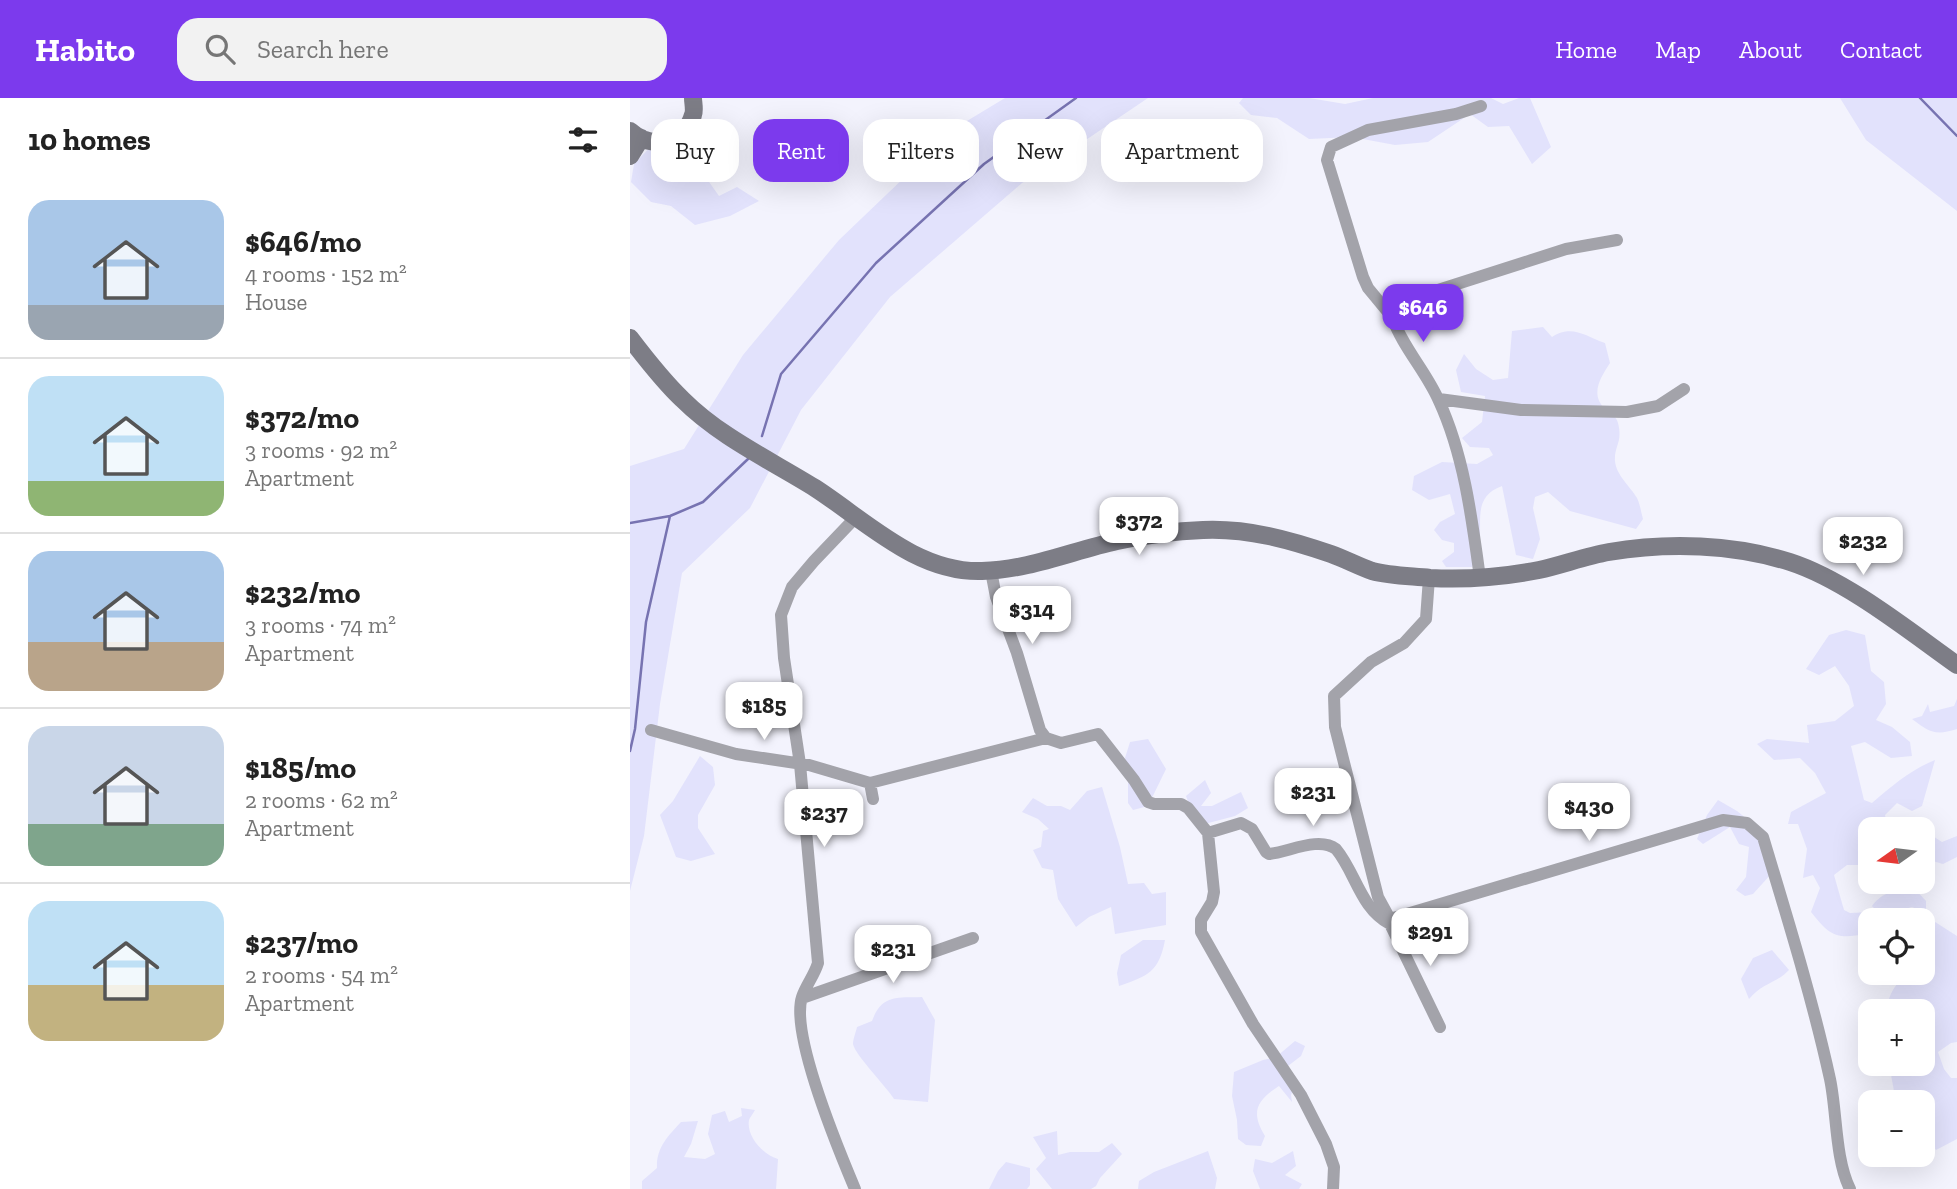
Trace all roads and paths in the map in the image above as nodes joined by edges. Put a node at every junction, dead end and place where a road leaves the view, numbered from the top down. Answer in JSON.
{"nodes":[{"id":1,"x":693,"y":98,"type":"edge"},
{"id":2,"x":1481,"y":106,"type":"dead end"},
{"id":3,"x":636,"y":135,"type":"edge"},
{"id":4,"x":630,"y":156,"type":"edge"},
{"id":5,"x":1616,"y":240,"type":"dead end"},
{"id":6,"x":1392,"y":317,"type":"junction"},
{"id":7,"x":630,"y":338,"type":"edge"},
{"id":8,"x":1684,"y":389,"type":"dead end"},
{"id":9,"x":1439,"y":399,"type":"junction"},
{"id":10,"x":856,"y":517,"type":"junction"},
{"id":11,"x":991,"y":570,"type":"junction"},
{"id":12,"x":1429,"y":578,"type":"junction"},
{"id":13,"x":1480,"y":578,"type":"junction"},
{"id":14,"x":1957,"y":665,"type":"edge"},
{"id":15,"x":651,"y":730,"type":"dead end"},
{"id":16,"x":1046,"y":738,"type":"junction"},
{"id":17,"x":800,"y":764,"type":"junction"},
{"id":18,"x":870,"y":782,"type":"junction"},
{"id":19,"x":873,"y":799,"type":"dead end"},
{"id":20,"x":1208,"y":833,"type":"junction"},
{"id":21,"x":973,"y":938,"type":"dead end"},
{"id":22,"x":802,"y":998,"type":"junction"},
{"id":23,"x":1440,"y":1027,"type":"dead end"},
{"id":24,"x":855,"y":1189,"type":"edge"},
{"id":25,"x":1333,"y":1189,"type":"edge"},
{"id":26,"x":1850,"y":1189,"type":"edge"}],
"edges":[{"from":1,"to":3,"type":"street"},
{"from":2,"to":6,"type":"street"},
{"from":3,"to":4,"type":"street"},
{"from":5,"to":6,"type":"street"},
{"from":6,"to":9,"type":"street"},
{"from":7,"to":10,"type":"street"},
{"from":8,"to":9,"type":"street"},
{"from":9,"to":13,"type":"street"},
{"from":10,"to":11,"type":"street"},
{"from":10,"to":17,"type":"street"},
{"from":11,"to":12,"type":"street"},
{"from":11,"to":16,"type":"street"},
{"from":12,"to":13,"type":"street"},
{"from":12,"to":26,"type":"street"},
{"from":13,"to":14,"type":"street"},
{"from":15,"to":17,"type":"street"},
{"from":16,"to":18,"type":"street"},
{"from":16,"to":20,"type":"street"},
{"from":17,"to":18,"type":"street"},
{"from":17,"to":22,"type":"street"},
{"from":18,"to":19,"type":"street"},
{"from":20,"to":23,"type":"street"},
{"from":20,"to":25,"type":"street"},
{"from":21,"to":22,"type":"street"},
{"from":22,"to":24,"type":"street"}]}
